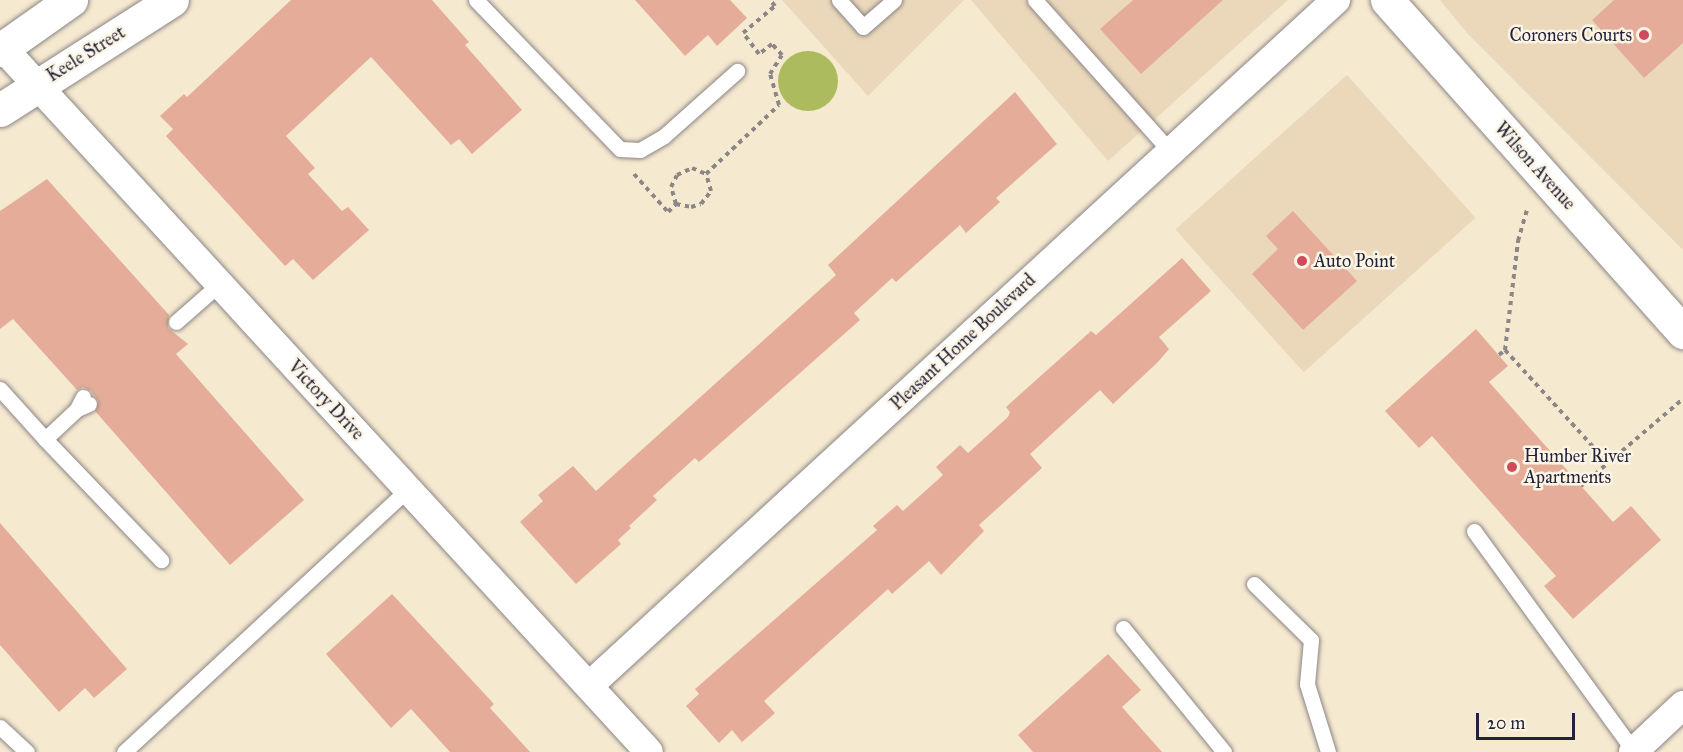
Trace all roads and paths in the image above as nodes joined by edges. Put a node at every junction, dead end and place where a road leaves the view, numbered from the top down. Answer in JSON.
{"nodes":[{"id":1,"x":71,"y":0,"type":"edge"},
{"id":2,"x":172,"y":0,"type":"edge"},
{"id":3,"x":476,"y":0,"type":"edge"},
{"id":4,"x":839,"y":0,"type":"edge"},
{"id":5,"x":894,"y":0,"type":"edge"},
{"id":6,"x":1035,"y":0,"type":"edge"},
{"id":7,"x":1336,"y":0,"type":"edge"},
{"id":8,"x":1387,"y":0,"type":"edge"},
{"id":9,"x":1,"y":49,"type":"edge"},
{"id":10,"x":737,"y":71,"type":"dead end"},
{"id":11,"x":34,"y":86,"type":"junction"},
{"id":12,"x":0,"y":110,"type":"edge"},
{"id":13,"x":1171,"y":152,"type":"junction"},
{"id":14,"x":1538,"y":169,"type":"junction"},
{"id":15,"x":706,"y":174,"type":"dead end"},
{"id":16,"x":676,"y":204,"type":"dead end"},
{"id":17,"x":218,"y":285,"type":"junction"},
{"id":18,"x":173,"y":324,"type":"dead end"},
{"id":19,"x":1683,"y":332,"type":"edge"},
{"id":20,"x":1505,"y":351,"type":"junction"},
{"id":21,"x":1499,"y":355,"type":"dead end"},
{"id":22,"x":0,"y":389,"type":"edge"},
{"id":23,"x":1683,"y":399,"type":"edge"},
{"id":24,"x":83,"y":403,"type":"dead end"},
{"id":25,"x":45,"y":439,"type":"junction"},
{"id":26,"x":1608,"y":463,"type":"junction"},
{"id":27,"x":1581,"y":486,"type":"dead end"},
{"id":28,"x":408,"y":489,"type":"junction"},
{"id":29,"x":1474,"y":531,"type":"dead end"},
{"id":30,"x":161,"y":560,"type":"dead end"},
{"id":31,"x":1254,"y":584,"type":"dead end"},
{"id":32,"x":1123,"y":628,"type":"dead end"},
{"id":33,"x":590,"y":685,"type":"junction"},
{"id":34,"x":1683,"y":705,"type":"edge"},
{"id":35,"x":0,"y":727,"type":"edge"},
{"id":36,"x":27,"y":752,"type":"edge"},
{"id":37,"x":124,"y":752,"type":"edge"},
{"id":38,"x":649,"y":752,"type":"edge"},
{"id":39,"x":1224,"y":752,"type":"edge"},
{"id":40,"x":1328,"y":752,"type":"edge"},
{"id":41,"x":1634,"y":752,"type":"edge"}],
"edges":[{"from":1,"to":9,"type":"main road"},
{"from":2,"to":11,"type":"main road","name":"Keele Street"},
{"from":3,"to":10,"type":"lane"},
{"from":4,"to":5,"type":"lane"},
{"from":6,"to":13,"type":"lane"},
{"from":7,"to":13,"type":"street","name":"Pleasant Home Boulevard"},
{"from":8,"to":14,"type":"main road","name":"Wilson Avenue"},
{"from":9,"to":11,"type":"street","name":"Victory Drive"},
{"from":11,"to":12,"type":"main road","name":"Keele Street"},
{"from":11,"to":17,"type":"street","name":"Victory Drive"},
{"from":13,"to":33,"type":"street","name":"Pleasant Home Boulevard"},
{"from":14,"to":19,"type":"main road","name":"Wilson Avenue"},
{"from":14,"to":20,"type":"path"},
{"from":15,"to":16,"type":"path"},
{"from":17,"to":18,"type":"lane"},
{"from":17,"to":28,"type":"street","name":"Victory Drive"},
{"from":20,"to":21,"type":"path"},
{"from":20,"to":26,"type":"path"},
{"from":22,"to":25,"type":"lane"},
{"from":23,"to":26,"type":"path"},
{"from":24,"to":25,"type":"lane"},
{"from":25,"to":30,"type":"lane"},
{"from":26,"to":27,"type":"path"},
{"from":28,"to":33,"type":"street","name":"Victory Drive"},
{"from":28,"to":37,"type":"lane"},
{"from":29,"to":41,"type":"lane"},
{"from":31,"to":40,"type":"lane"},
{"from":32,"to":39,"type":"lane"},
{"from":33,"to":38,"type":"street","name":"Victory Drive"},
{"from":34,"to":41,"type":"street"},
{"from":35,"to":36,"type":"lane"}]}
